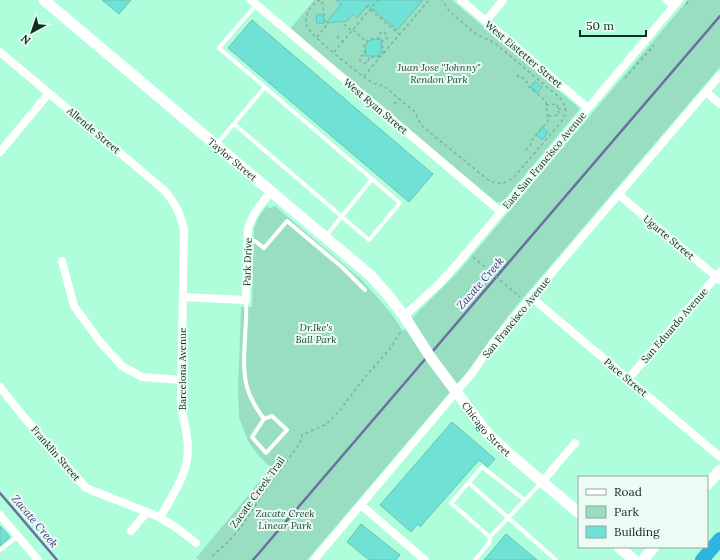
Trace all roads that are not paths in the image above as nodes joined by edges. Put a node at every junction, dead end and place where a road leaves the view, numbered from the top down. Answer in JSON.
{"nodes":[{"id":1,"x":44,"y":0,"type":"edge"},
{"id":2,"x":461,"y":0,"type":"edge"},
{"id":3,"x":503,"y":0,"type":"edge"},
{"id":4,"x":667,"y":0,"type":"edge"},
{"id":5,"x":254,"y":2,"type":"edge"},
{"id":6,"x":676,"y":3,"type":"edge"},
{"id":7,"x":486,"y":21,"type":"junction"},
{"id":8,"x":0,"y":52,"type":"edge"},
{"id":9,"x":720,"y":75,"type":"edge"},
{"id":10,"x":265,"y":87,"type":"junction"},
{"id":11,"x":706,"y":92,"type":"junction"},
{"id":12,"x":49,"y":93,"type":"junction"},
{"id":13,"x":720,"y":104,"type":"edge"},
{"id":14,"x":588,"y":108,"type":"junction"},
{"id":15,"x":234,"y":124,"type":"junction"},
{"id":16,"x":216,"y":145,"type":"junction"},
{"id":17,"x":0,"y":152,"type":"edge"},
{"id":18,"x":372,"y":179,"type":"junction"},
{"id":19,"x":271,"y":192,"type":"junction"},
{"id":20,"x":618,"y":194,"type":"junction"},
{"id":21,"x":501,"y":212,"type":"junction"},
{"id":22,"x":180,"y":214,"type":"joint"},
{"id":23,"x":342,"y":216,"type":"junction"},
{"id":24,"x":325,"y":237,"type":"junction"},
{"id":25,"x":248,"y":239,"type":"junction"},
{"id":26,"x":62,"y":261,"type":"dead end"},
{"id":27,"x":719,"y":276,"type":"edge"},
{"id":28,"x":365,"y":290,"type":"dead end"},
{"id":29,"x":183,"y":297,"type":"junction"},
{"id":30,"x":531,"y":297,"type":"junction"},
{"id":31,"x":246,"y":300,"type":"junction"},
{"id":32,"x":404,"y":316,"type":"junction"},
{"id":33,"x":407,"y":328,"type":"joint"},
{"id":34,"x":628,"y":378,"type":"junction"},
{"id":35,"x":181,"y":380,"type":"junction"},
{"id":36,"x":0,"y":387,"type":"edge"},
{"id":37,"x":456,"y":393,"type":"junction"},
{"id":38,"x":264,"y":419,"type":"junction"},
{"id":39,"x":575,"y":443,"type":"dead end"},
{"id":40,"x":720,"y":457,"type":"edge"},
{"id":41,"x":720,"y":470,"type":"edge"},
{"id":42,"x":469,"y":482,"type":"junction"},
{"id":43,"x":542,"y":482,"type":"junction"},
{"id":44,"x":708,"y":484,"type":"edge"},
{"id":45,"x":525,"y":500,"type":"junction"},
{"id":46,"x":361,"y":505,"type":"junction"},
{"id":47,"x":146,"y":512,"type":"junction"},
{"id":48,"x":578,"y":512,"type":"edge"},
{"id":49,"x":0,"y":515,"type":"edge"},
{"id":50,"x":160,"y":517,"type":"junction"},
{"id":51,"x":509,"y":517,"type":"junction"},
{"id":52,"x":131,"y":530,"type":"dead end"},
{"id":53,"x":18,"y":536,"type":"junction"},
{"id":54,"x":490,"y":537,"type":"junction"},
{"id":55,"x":720,"y":539,"type":"edge"},
{"id":56,"x":196,"y":543,"type":"dead end"},
{"id":57,"x":620,"y":548,"type":"edge"},
{"id":58,"x":653,"y":548,"type":"edge"},
{"id":59,"x":0,"y":550,"type":"edge"},
{"id":60,"x":38,"y":560,"type":"edge"},
{"id":61,"x":314,"y":560,"type":"edge"},
{"id":62,"x":425,"y":560,"type":"edge"},
{"id":63,"x":475,"y":560,"type":"edge"},
{"id":64,"x":556,"y":560,"type":"edge"},
{"id":65,"x":634,"y":560,"type":"edge"},
{"id":66,"x":643,"y":560,"type":"edge"},
{"id":67,"x":702,"y":560,"type":"edge"}],
"edges":[{"from":1,"to":16,"type":"street","name":"Taylor Street"},
{"from":2,"to":7,"type":"street","name":"West Eistetter Street"},
{"from":3,"to":7,"type":"street"},
{"from":4,"to":6,"type":"street"},
{"from":5,"to":10,"type":"lane"},
{"from":5,"to":21,"type":"street","name":"West Ryan Street"},
{"from":6,"to":14,"type":"street","name":"East San Francisco Avenue"},
{"from":7,"to":14,"type":"street","name":"West Eistetter Street"},
{"from":8,"to":12,"type":"street","name":"Allende Street"},
{"from":9,"to":11,"type":"street","name":"San Francisco Avenue"},
{"from":10,"to":15,"type":"lane"},
{"from":10,"to":18,"type":"lane"},
{"from":11,"to":13,"type":"street"},
{"from":11,"to":20,"type":"street","name":"San Francisco Avenue"},
{"from":12,"to":17,"type":"street"},
{"from":12,"to":22,"type":"street","name":"Allende Street"},
{"from":14,"to":21,"type":"street","name":"East San Francisco Avenue"},
{"from":15,"to":16,"type":"lane"},
{"from":15,"to":23,"type":"lane"},
{"from":16,"to":19,"type":"street","name":"Taylor Street"},
{"from":18,"to":23,"type":"lane"},
{"from":18,"to":23,"type":"lane"},
{"from":19,"to":24,"type":"street","name":"Taylor Street"},
{"from":19,"to":25,"type":"street","name":"Park Drive"},
{"from":20,"to":27,"type":"street","name":"Ugarte Street"},
{"from":20,"to":30,"type":"street","name":"San Francisco Avenue"},
{"from":21,"to":32,"type":"street","name":"East San Francisco Avenue"},
{"from":22,"to":29,"type":"street","name":"Barcelona Avenue"},
{"from":23,"to":24,"type":"lane"},
{"from":24,"to":32,"type":"street","name":"Taylor Street"},
{"from":25,"to":28,"type":"lane"},
{"from":25,"to":31,"type":"street","name":"Park Drive"},
{"from":26,"to":35,"type":"street"},
{"from":27,"to":34,"type":"street","name":"San Eduardo Avenue"},
{"from":29,"to":31,"type":"street","name":"Park Drive"},
{"from":29,"to":35,"type":"street","name":"Barcelona Avenue"},
{"from":30,"to":34,"type":"street","name":"Pace Street"},
{"from":30,"to":37,"type":"street","name":"San Francisco Avenue"},
{"from":31,"to":38,"type":"lane"},
{"from":32,"to":33,"type":"street","name":"Taylor Street"},
{"from":33,"to":37,"type":"street","name":"Chicago Street"},
{"from":34,"to":40,"type":"street","name":"Pace Street"},
{"from":35,"to":50,"type":"street","name":"Barcelona Avenue"},
{"from":36,"to":47,"type":"street","name":"Franklin Street"},
{"from":37,"to":43,"type":"street","name":"Chicago Street"},
{"from":37,"to":46,"type":"street","name":"San Francisco Avenue"},
{"from":38,"to":38,"type":"lane"},
{"from":39,"to":43,"type":"street"},
{"from":41,"to":44,"type":"street"},
{"from":42,"to":45,"type":"lane"},
{"from":42,"to":51,"type":"lane"},
{"from":42,"to":54,"type":"lane"},
{"from":43,"to":45,"type":"lane"},
{"from":43,"to":48,"type":"street","name":"Chicago Street"},
{"from":45,"to":51,"type":"lane"},
{"from":46,"to":61,"type":"street","name":"San Francisco Avenue"},
{"from":46,"to":62,"type":"street"},
{"from":47,"to":50,"type":"street","name":"Franklin Street"},
{"from":47,"to":52,"type":"street"},
{"from":49,"to":53,"type":"street"},
{"from":50,"to":56,"type":"street","name":"Franklin Street"},
{"from":51,"to":54,"type":"lane"},
{"from":51,"to":64,"type":"lane"},
{"from":53,"to":59,"type":"lane"},
{"from":53,"to":60,"type":"street"},
{"from":54,"to":63,"type":"lane"},
{"from":55,"to":67,"type":"highway"},
{"from":57,"to":65,"type":"street"},
{"from":58,"to":66,"type":"street"}]}
